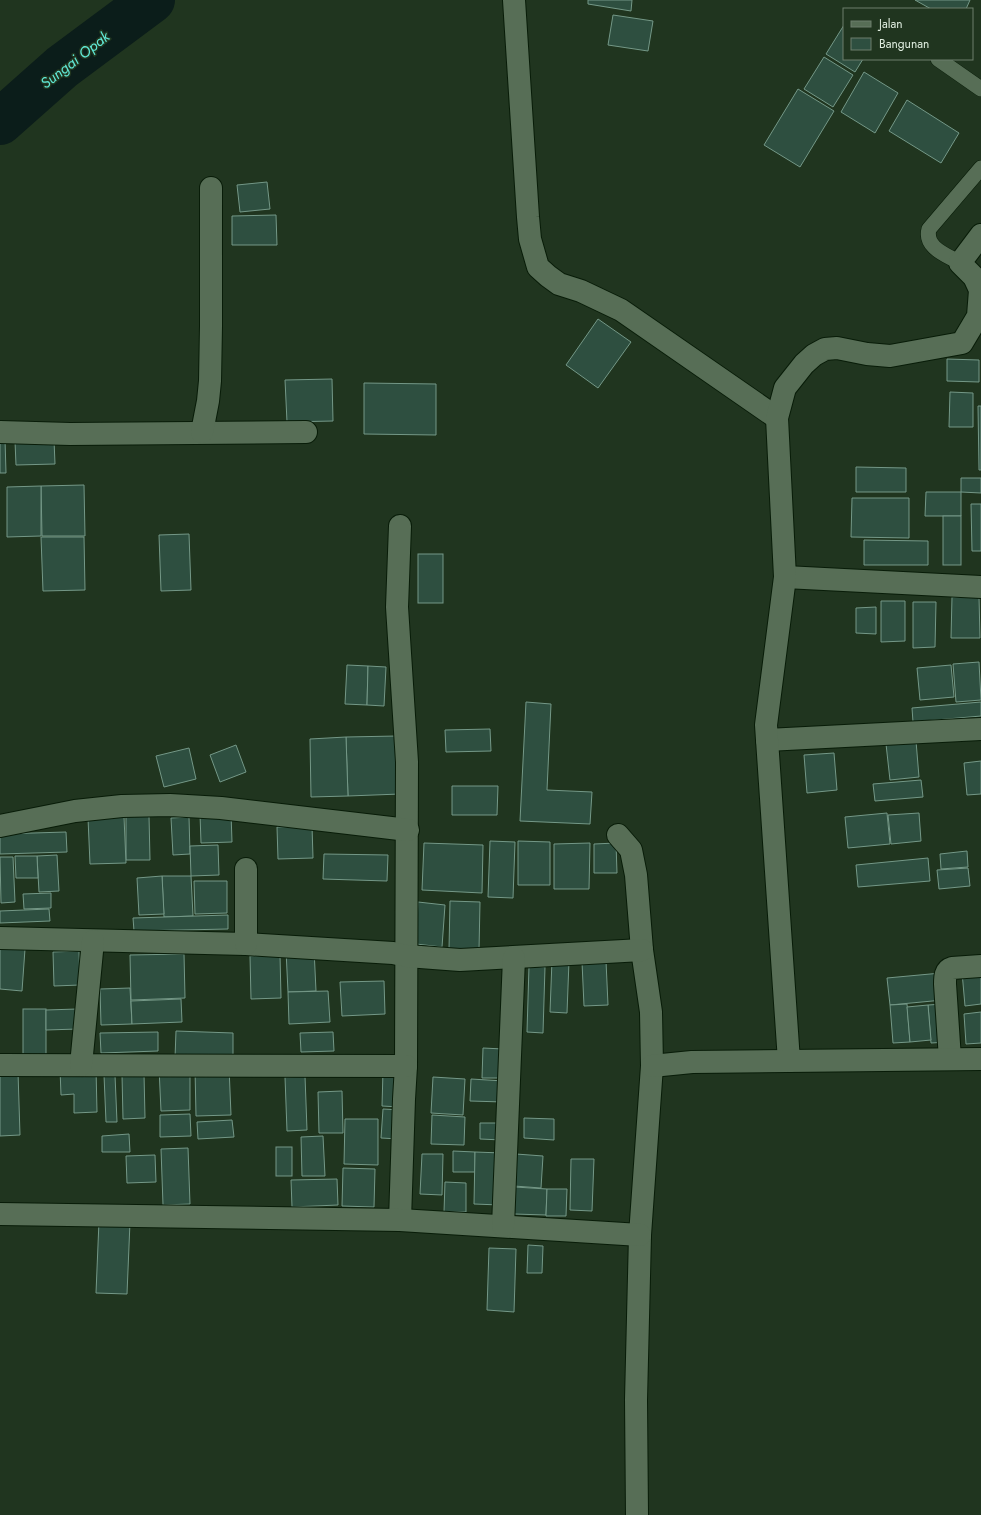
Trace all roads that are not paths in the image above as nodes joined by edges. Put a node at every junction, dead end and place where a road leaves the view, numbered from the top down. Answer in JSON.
{"nodes":[{"id":1,"x":514,"y":0,"type":"edge"},
{"id":2,"x":939,"y":60,"type":"edge"},
{"id":3,"x":981,"y":89,"type":"edge"},
{"id":4,"x":981,"y":168,"type":"edge"},
{"id":5,"x":211,"y":188,"type":"dead end"},
{"id":6,"x":981,"y":236,"type":"edge"},
{"id":7,"x":960,"y":263,"type":"junction"},
{"id":8,"x":971,"y":342,"type":"edge"},
{"id":9,"x":777,"y":418,"type":"junction"},
{"id":10,"x":0,"y":432,"type":"edge"},
{"id":11,"x":202,"y":432,"type":"junction"},
{"id":12,"x":306,"y":432,"type":"dead end"},
{"id":13,"x":400,"y":526,"type":"dead end"},
{"id":14,"x":785,"y":577,"type":"junction"},
{"id":15,"x":981,"y":587,"type":"edge"},
{"id":16,"x":981,"y":729,"type":"edge"},
{"id":17,"x":767,"y":740,"type":"junction"},
{"id":18,"x":0,"y":826,"type":"edge"},
{"id":19,"x":408,"y":830,"type":"junction"},
{"id":20,"x":618,"y":835,"type":"dead end"},
{"id":21,"x":246,"y":869,"type":"dead end"},
{"id":22,"x":0,"y":938,"type":"edge"},
{"id":23,"x":93,"y":941,"type":"junction"},
{"id":24,"x":246,"y":944,"type":"junction"},
{"id":25,"x":642,"y":950,"type":"junction"},
{"id":26,"x":407,"y":956,"type":"junction"},
{"id":27,"x":514,"y":958,"type":"junction"},
{"id":28,"x":981,"y":966,"type":"edge"},
{"id":29,"x":950,"y":1059,"type":"junction"},
{"id":30,"x":981,"y":1059,"type":"edge"},
{"id":31,"x":789,"y":1061,"type":"junction"},
{"id":32,"x":0,"y":1065,"type":"edge"},
{"id":33,"x":82,"y":1065,"type":"junction"},
{"id":34,"x":406,"y":1066,"type":"junction"},
{"id":35,"x":652,"y":1066,"type":"junction"},
{"id":36,"x":0,"y":1214,"type":"edge"},
{"id":37,"x":400,"y":1220,"type":"junction"},
{"id":38,"x":503,"y":1226,"type":"junction"},
{"id":39,"x":640,"y":1235,"type":"junction"},
{"id":40,"x":637,"y":1515,"type":"edge"}],
"edges":[{"from":1,"to":9,"type":"street"},
{"from":2,"to":3,"type":"lane"},
{"from":4,"to":7,"type":"lane"},
{"from":5,"to":11,"type":"street"},
{"from":6,"to":7,"type":"street"},
{"from":7,"to":8,"type":"street"},
{"from":8,"to":9,"type":"street"},
{"from":9,"to":14,"type":"street"},
{"from":10,"to":11,"type":"street"},
{"from":11,"to":12,"type":"street"},
{"from":13,"to":19,"type":"street"},
{"from":14,"to":15,"type":"street"},
{"from":14,"to":17,"type":"street"},
{"from":16,"to":17,"type":"street"},
{"from":17,"to":31,"type":"street"},
{"from":18,"to":19,"type":"street"},
{"from":19,"to":26,"type":"street"},
{"from":20,"to":25,"type":"street"},
{"from":21,"to":24,"type":"street"},
{"from":22,"to":23,"type":"street"},
{"from":23,"to":24,"type":"street"},
{"from":23,"to":33,"type":"street"},
{"from":24,"to":26,"type":"street"},
{"from":25,"to":27,"type":"street"},
{"from":25,"to":35,"type":"street"},
{"from":26,"to":27,"type":"street"},
{"from":26,"to":34,"type":"street"},
{"from":27,"to":38,"type":"street"},
{"from":28,"to":29,"type":"street"},
{"from":29,"to":30,"type":"street"},
{"from":29,"to":31,"type":"street"},
{"from":31,"to":35,"type":"street"},
{"from":32,"to":33,"type":"street"},
{"from":33,"to":34,"type":"street"},
{"from":34,"to":37,"type":"street"},
{"from":35,"to":39,"type":"street"},
{"from":36,"to":37,"type":"street"},
{"from":37,"to":38,"type":"street"},
{"from":38,"to":39,"type":"street"},
{"from":39,"to":40,"type":"street"}]}
